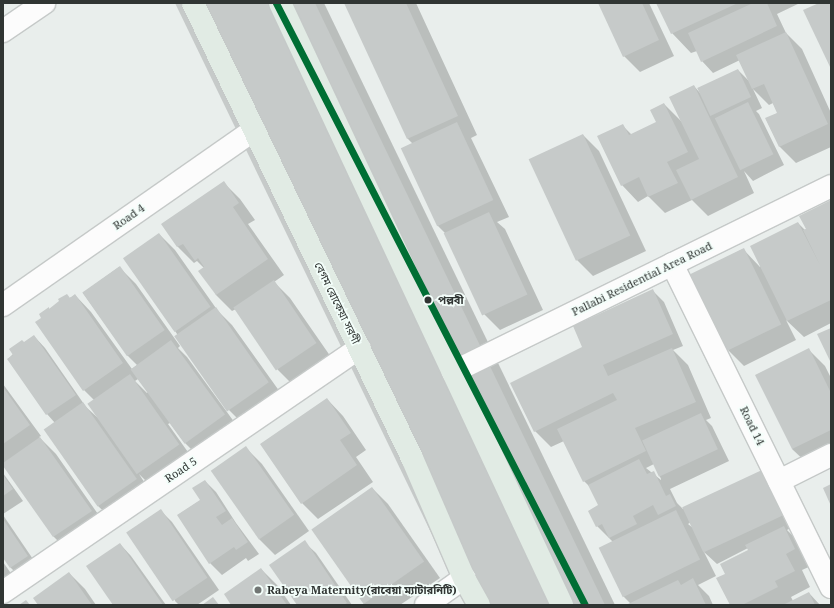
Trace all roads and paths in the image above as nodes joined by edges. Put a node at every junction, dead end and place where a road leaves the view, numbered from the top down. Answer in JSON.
{"nodes":[{"id":1,"x":44,"y":3,"type":"edge"},
{"id":2,"x":193,"y":3,"type":"edge"},
{"id":3,"x":280,"y":3,"type":"edge"},
{"id":4,"x":3,"y":31,"type":"edge"},
{"id":5,"x":254,"y":130,"type":"junction"},
{"id":6,"x":831,"y":186,"type":"edge"},
{"id":7,"x":672,"y":264,"type":"junction"},
{"id":8,"x":3,"y":305,"type":"edge"},
{"id":9,"x":359,"y":348,"type":"junction"},
{"id":10,"x":453,"y":372,"type":"junction"},
{"id":11,"x":831,"y":455,"type":"edge"},
{"id":12,"x":779,"y":481,"type":"junction"},
{"id":13,"x":464,"y":578,"type":"junction"},
{"id":14,"x":831,"y":587,"type":"edge"},
{"id":15,"x":3,"y":592,"type":"edge"},
{"id":16,"x":426,"y":605,"type":"edge"},
{"id":17,"x":479,"y":605,"type":"edge"},
{"id":18,"x":562,"y":605,"type":"edge"}],
"edges":[{"from":1,"to":4,"type":"street"},
{"from":2,"to":5,"type":"main road","name":"বেগম রোকেয়া সরণী"},
{"from":3,"to":10,"type":"main road"},
{"from":5,"to":8,"type":"street","name":"Road 4"},
{"from":5,"to":9,"type":"main road","name":"বেগম রোকেয়া সরণী"},
{"from":6,"to":7,"type":"street","name":"Pallabi Residential Area Road"},
{"from":7,"to":10,"type":"street","name":"Pallabi Residential Area Road"},
{"from":7,"to":12,"type":"street","name":"Road 14"},
{"from":9,"to":13,"type":"main road","name":"বেগম রোকেয়া সরণী"},
{"from":9,"to":15,"type":"street","name":"Road 5"},
{"from":10,"to":18,"type":"main road"},
{"from":11,"to":12,"type":"street"},
{"from":12,"to":14,"type":"street","name":"Road 14"},
{"from":13,"to":16,"type":"street"},
{"from":13,"to":17,"type":"main road","name":"বেগম রোকেয়া সরণী"}]}
